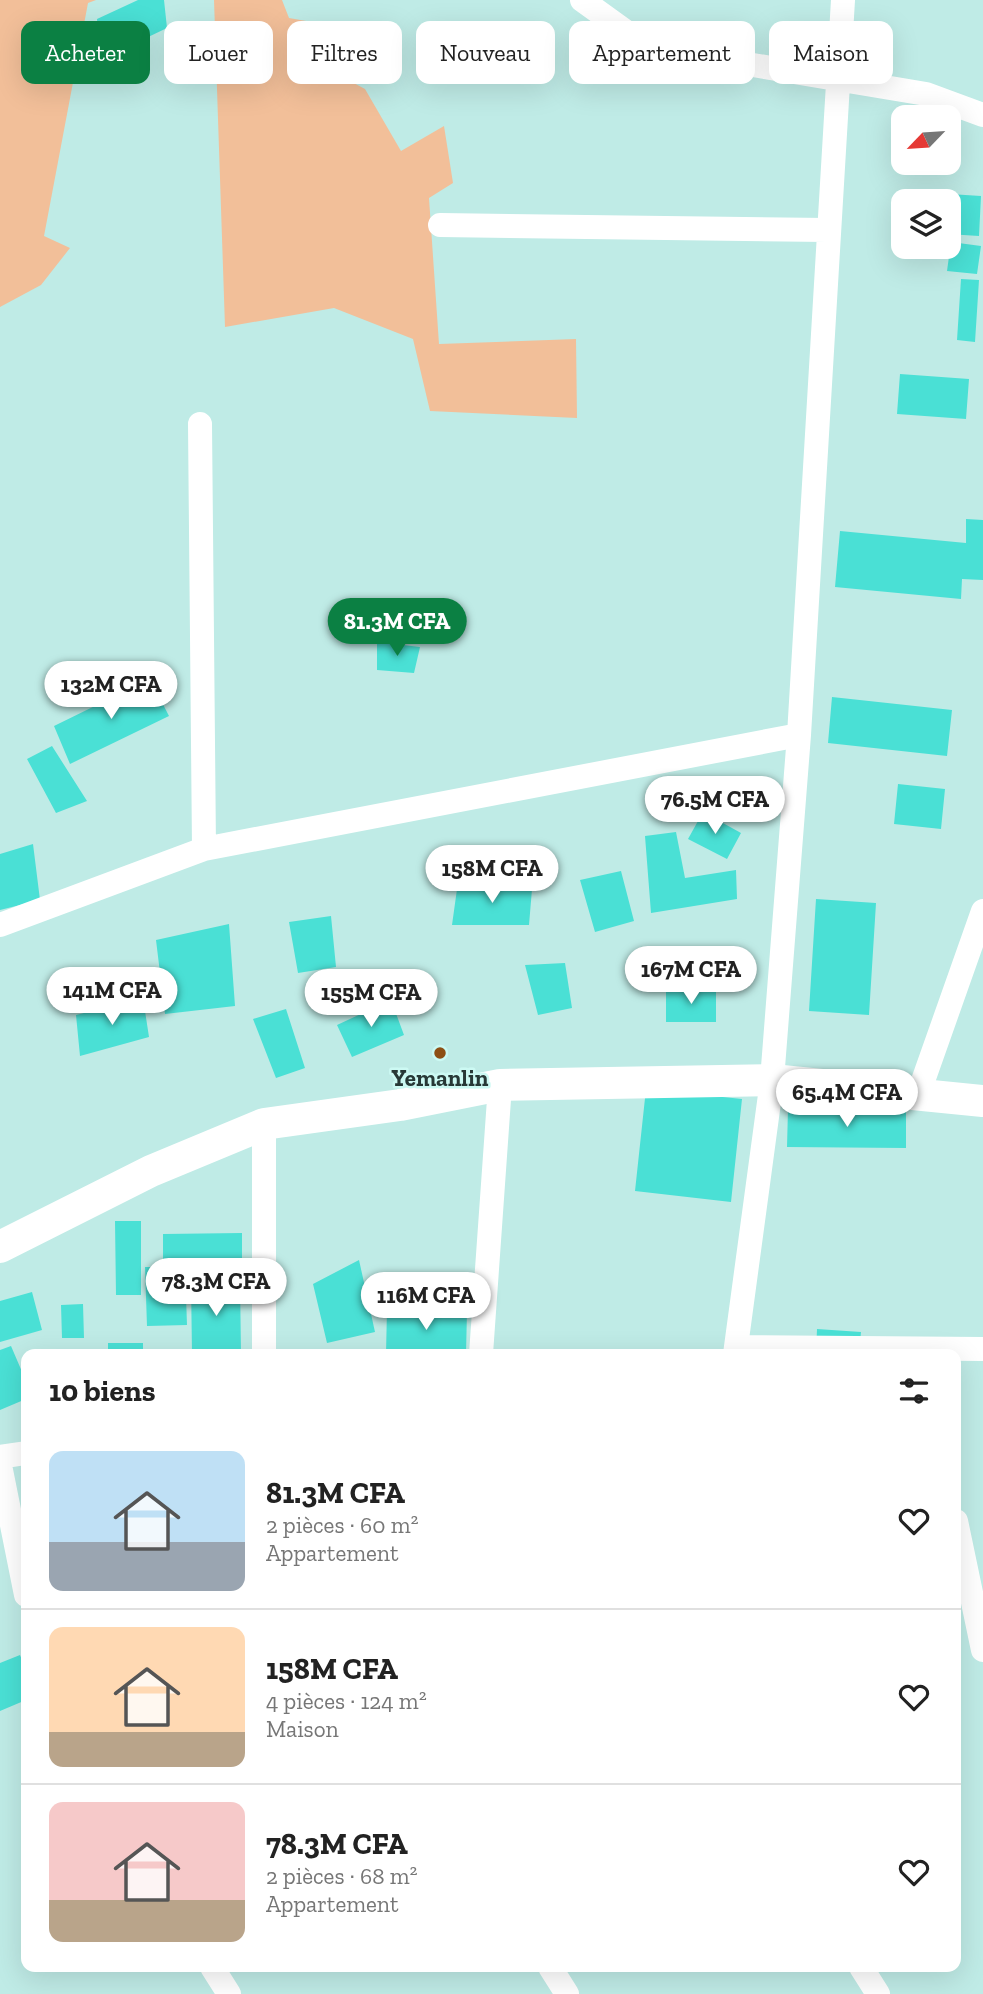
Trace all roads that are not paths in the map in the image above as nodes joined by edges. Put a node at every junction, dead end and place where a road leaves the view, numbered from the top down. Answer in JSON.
{"nodes":[{"id":1,"x":582,"y":0,"type":"edge"},
{"id":2,"x":842,"y":0,"type":"edge"},
{"id":3,"x":841,"y":21,"type":"edge"},
{"id":4,"x":769,"y":69,"type":"edge"},
{"id":5,"x":838,"y":84,"type":"edge"},
{"id":6,"x":858,"y":84,"type":"edge"},
{"id":7,"x":983,"y":115,"type":"edge"},
{"id":8,"x":440,"y":225,"type":"dead end"},
{"id":9,"x":827,"y":230,"type":"junction"},
{"id":10,"x":200,"y":424,"type":"dead end"},
{"id":11,"x":799,"y":735,"type":"junction"},
{"id":12,"x":204,"y":849,"type":"junction"},
{"id":13,"x":983,"y":911,"type":"edge"},
{"id":14,"x":0,"y":925,"type":"edge"},
{"id":15,"x":772,"y":1080,"type":"junction"},
{"id":16,"x":500,"y":1085,"type":"junction"},
{"id":17,"x":918,"y":1095,"type":"junction"},
{"id":18,"x":983,"y":1101,"type":"edge"},
{"id":19,"x":264,"y":1124,"type":"junction"},
{"id":20,"x":0,"y":1247,"type":"edge"},
{"id":21,"x":264,"y":1349,"type":"edge"},
{"id":22,"x":481,"y":1349,"type":"edge"},
{"id":23,"x":736,"y":1349,"type":"edge"},
{"id":24,"x":983,"y":1349,"type":"edge"},
{"id":25,"x":961,"y":1350,"type":"edge"},
{"id":26,"x":21,"y":1454,"type":"edge"},
{"id":27,"x":0,"y":1457,"type":"edge"},
{"id":28,"x":0,"y":1465,"type":"edge"},
{"id":29,"x":961,"y":1541,"type":"edge"},
{"id":30,"x":21,"y":1570,"type":"edge"},
{"id":31,"x":980,"y":1618,"type":"edge"},
{"id":32,"x":983,"y":1650,"type":"edge"},
{"id":33,"x":215,"y":1972,"type":"edge"},
{"id":34,"x":553,"y":1972,"type":"edge"},
{"id":35,"x":863,"y":1972,"type":"edge"},
{"id":36,"x":229,"y":1994,"type":"edge"},
{"id":37,"x":568,"y":1994,"type":"edge"},
{"id":38,"x":878,"y":1994,"type":"edge"}],
"edges":[{"from":1,"to":4,"type":"street"},
{"from":2,"to":3,"type":"street"},
{"from":5,"to":9,"type":"street"},
{"from":6,"to":7,"type":"street"},
{"from":8,"to":9,"type":"street"},
{"from":9,"to":11,"type":"street"},
{"from":10,"to":12,"type":"street"},
{"from":11,"to":12,"type":"street"},
{"from":11,"to":15,"type":"street"},
{"from":12,"to":14,"type":"street"},
{"from":13,"to":17,"type":"street"},
{"from":15,"to":16,"type":"street"},
{"from":15,"to":17,"type":"street"},
{"from":15,"to":23,"type":"street"},
{"from":16,"to":19,"type":"street"},
{"from":16,"to":22,"type":"street"},
{"from":17,"to":18,"type":"street"},
{"from":19,"to":20,"type":"street"},
{"from":19,"to":21,"type":"street"},
{"from":24,"to":25,"type":"street"},
{"from":26,"to":27,"type":"street"},
{"from":28,"to":30,"type":"street"},
{"from":29,"to":31,"type":"street"},
{"from":31,"to":32,"type":"street"},
{"from":33,"to":36,"type":"street"},
{"from":34,"to":37,"type":"street"},
{"from":35,"to":38,"type":"street"}]}
